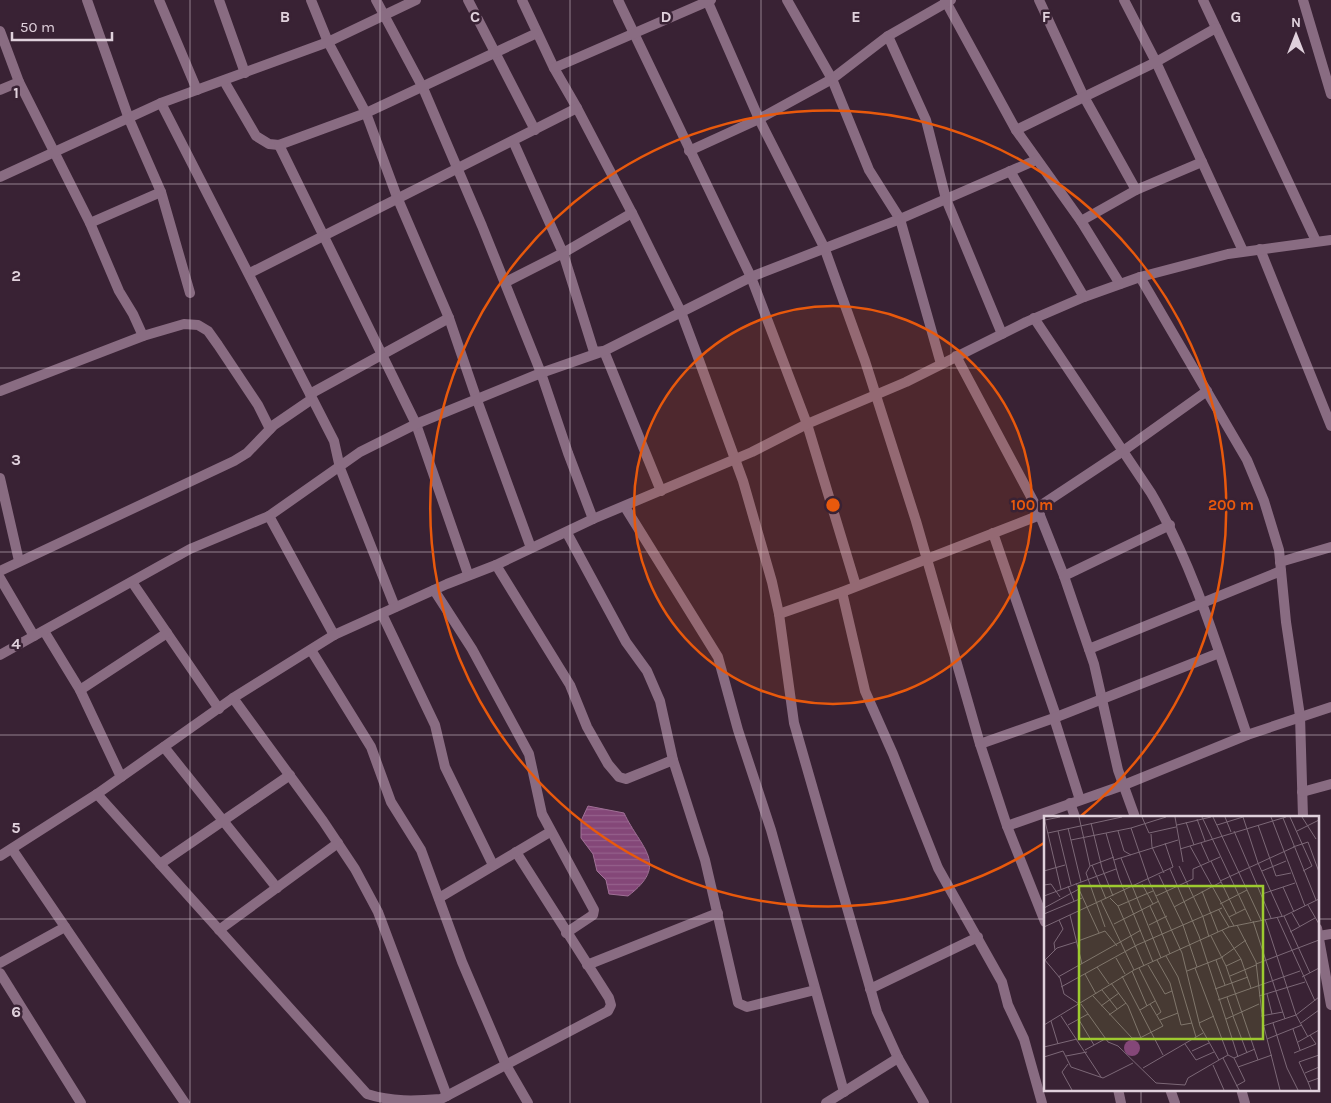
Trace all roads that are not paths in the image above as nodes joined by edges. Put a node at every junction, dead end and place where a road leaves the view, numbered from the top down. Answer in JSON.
{"nodes":[{"id":1,"x":87,"y":0,"type":"edge"},
{"id":2,"x":159,"y":0,"type":"edge"},
{"id":3,"x":219,"y":0,"type":"edge"},
{"id":4,"x":311,"y":0,"type":"edge"},
{"id":5,"x":376,"y":0,"type":"edge"},
{"id":6,"x":416,"y":0,"type":"edge"},
{"id":7,"x":468,"y":0,"type":"edge"},
{"id":8,"x":522,"y":0,"type":"edge"},
{"id":9,"x":618,"y":0,"type":"edge"},
{"id":10,"x":709,"y":0,"type":"edge"},
{"id":11,"x":787,"y":0,"type":"edge"},
{"id":12,"x":1039,"y":0,"type":"edge"},
{"id":13,"x":1124,"y":0,"type":"edge"},
{"id":14,"x":1203,"y":0,"type":"edge"},
{"id":15,"x":1303,"y":0,"type":"edge"},
{"id":16,"x":948,"y":1,"type":"edge"},
{"id":17,"x":384,"y":16,"type":"junction"},
{"id":18,"x":1216,"y":28,"type":"junction"},
{"id":19,"x":0,"y":31,"type":"edge"},
{"id":20,"x":537,"y":33,"type":"junction"},
{"id":21,"x":634,"y":34,"type":"junction"},
{"id":22,"x":888,"y":36,"type":"junction"},
{"id":23,"x":328,"y":42,"type":"junction"},
{"id":24,"x":496,"y":52,"type":"junction"},
{"id":25,"x":1331,"y":54,"type":"edge"},
{"id":26,"x":1320,"y":58,"type":"junction"},
{"id":27,"x":1156,"y":62,"type":"junction"},
{"id":28,"x":554,"y":68,"type":"junction"},
{"id":29,"x":245,"y":73,"type":"junction"},
{"id":30,"x":832,"y":79,"type":"junction"},
{"id":31,"x":224,"y":81,"type":"junction"},
{"id":32,"x":19,"y":82,"type":"junction"},
{"id":33,"x":423,"y":88,"type":"junction"},
{"id":34,"x":0,"y":90,"type":"edge"},
{"id":35,"x":197,"y":90,"type":"junction"},
{"id":36,"x":1331,"y":94,"type":"edge"},
{"id":37,"x":1083,"y":96,"type":"junction"},
{"id":38,"x":161,"y":103,"type":"junction"},
{"id":39,"x":577,"y":108,"type":"junction"},
{"id":40,"x":366,"y":113,"type":"junction"},
{"id":41,"x":129,"y":119,"type":"junction"},
{"id":42,"x":760,"y":120,"type":"junction"},
{"id":43,"x":535,"y":130,"type":"junction"},
{"id":44,"x":1016,"y":130,"type":"junction"},
{"id":45,"x":513,"y":141,"type":"junction"},
{"id":46,"x":280,"y":145,"type":"junction"},
{"id":47,"x":54,"y":151,"type":"junction"},
{"id":48,"x":689,"y":151,"type":"junction"},
{"id":49,"x":1036,"y":160,"type":"junction"},
{"id":50,"x":1202,"y":162,"type":"junction"},
{"id":51,"x":457,"y":167,"type":"junction"},
{"id":52,"x":1010,"y":171,"type":"junction"},
{"id":53,"x":0,"y":177,"type":"edge"},
{"id":54,"x":1136,"y":190,"type":"junction"},
{"id":55,"x":161,"y":192,"type":"junction"},
{"id":56,"x":397,"y":198,"type":"junction"},
{"id":57,"x":946,"y":199,"type":"junction"},
{"id":58,"x":632,"y":213,"type":"junction"},
{"id":59,"x":900,"y":219,"type":"junction"},
{"id":60,"x":1081,"y":221,"type":"junction"},
{"id":61,"x":90,"y":223,"type":"junction"},
{"id":62,"x":323,"y":235,"type":"junction"},
{"id":63,"x":1331,"y":240,"type":"edge"},
{"id":64,"x":1316,"y":241,"type":"junction"},
{"id":65,"x":824,"y":248,"type":"junction"},
{"id":66,"x":1260,"y":249,"type":"junction"},
{"id":67,"x":1243,"y":251,"type":"junction"},
{"id":68,"x":563,"y":253,"type":"junction"},
{"id":69,"x":250,"y":273,"type":"junction"},
{"id":70,"x":751,"y":277,"type":"junction"},
{"id":71,"x":1140,"y":277,"type":"junction"},
{"id":72,"x":506,"y":282,"type":"junction"},
{"id":73,"x":1120,"y":284,"type":"junction"},
{"id":74,"x":190,"y":293,"type":"dead end"},
{"id":75,"x":1084,"y":297,"type":"junction"},
{"id":76,"x":680,"y":312,"type":"junction"},
{"id":77,"x":449,"y":318,"type":"junction"},
{"id":78,"x":1034,"y":318,"type":"junction"},
{"id":79,"x":1002,"y":334,"type":"junction"},
{"id":80,"x":143,"y":336,"type":"junction"},
{"id":81,"x":604,"y":351,"type":"junction"},
{"id":82,"x":381,"y":354,"type":"junction"},
{"id":83,"x":956,"y":356,"type":"junction"},
{"id":84,"x":941,"y":364,"type":"junction"},
{"id":85,"x":541,"y":373,"type":"junction"},
{"id":86,"x":0,"y":391,"type":"edge"},
{"id":87,"x":1207,"y":391,"type":"junction"},
{"id":88,"x":877,"y":394,"type":"junction"},
{"id":89,"x":311,"y":396,"type":"junction"},
{"id":90,"x":476,"y":400,"type":"junction"},
{"id":91,"x":416,"y":424,"type":"junction"},
{"id":92,"x":807,"y":424,"type":"junction"},
{"id":93,"x":1331,"y":426,"type":"edge"},
{"id":94,"x":270,"y":429,"type":"junction"},
{"id":95,"x":1123,"y":451,"type":"junction"},
{"id":96,"x":735,"y":459,"type":"junction"},
{"id":97,"x":340,"y":468,"type":"junction"},
{"id":98,"x":0,"y":478,"type":"edge"},
{"id":99,"x":661,"y":491,"type":"junction"},
{"id":100,"x":625,"y":507,"type":"junction"},
{"id":101,"x":1038,"y":511,"type":"junction"},
{"id":102,"x":269,"y":516,"type":"junction"},
{"id":103,"x":593,"y":519,"type":"junction"},
{"id":104,"x":1170,"y":525,"type":"junction"},
{"id":105,"x":567,"y":533,"type":"junction"},
{"id":106,"x":993,"y":533,"type":"junction"},
{"id":107,"x":1331,"y":547,"type":"edge"},
{"id":108,"x":531,"y":548,"type":"junction"},
{"id":109,"x":926,"y":558,"type":"junction"},
{"id":110,"x":19,"y":561,"type":"junction"},
{"id":111,"x":496,"y":565,"type":"junction"},
{"id":112,"x":1281,"y":566,"type":"junction"},
{"id":113,"x":0,"y":571,"type":"edge"},
{"id":114,"x":468,"y":574,"type":"junction"},
{"id":115,"x":1064,"y":576,"type":"junction"},
{"id":116,"x":0,"y":578,"type":"edge"},
{"id":117,"x":132,"y":582,"type":"junction"},
{"id":118,"x":856,"y":586,"type":"junction"},
{"id":119,"x":434,"y":590,"type":"junction"},
{"id":120,"x":842,"y":592,"type":"junction"},
{"id":121,"x":1202,"y":602,"type":"junction"},
{"id":122,"x":395,"y":607,"type":"junction"},
{"id":123,"x":382,"y":614,"type":"junction"},
{"id":124,"x":779,"y":614,"type":"junction"},
{"id":125,"x":44,"y":631,"type":"junction"},
{"id":126,"x":167,"y":633,"type":"junction"},
{"id":127,"x":334,"y":635,"type":"junction"},
{"id":128,"x":34,"y":636,"type":"junction"},
{"id":129,"x":1089,"y":649,"type":"junction"},
{"id":130,"x":311,"y":650,"type":"junction"},
{"id":131,"x":1219,"y":652,"type":"junction"},
{"id":132,"x":0,"y":655,"type":"edge"},
{"id":133,"x":80,"y":690,"type":"junction"},
{"id":134,"x":233,"y":698,"type":"junction"},
{"id":135,"x":1102,"y":698,"type":"junction"},
{"id":136,"x":1331,"y":707,"type":"edge"},
{"id":137,"x":219,"y":709,"type":"junction"},
{"id":138,"x":1300,"y":716,"type":"junction"},
{"id":139,"x":1055,"y":717,"type":"junction"},
{"id":140,"x":1247,"y":735,"type":"junction"},
{"id":141,"x":980,"y":744,"type":"junction"},
{"id":142,"x":164,"y":747,"type":"junction"},
{"id":143,"x":673,"y":760,"type":"junction"},
{"id":144,"x":290,"y":775,"type":"junction"},
{"id":145,"x":121,"y":777,"type":"junction"},
{"id":146,"x":1331,"y":784,"type":"edge"},
{"id":147,"x":1124,"y":785,"type":"junction"},
{"id":148,"x":1302,"y":792,"type":"junction"},
{"id":149,"x":97,"y":794,"type":"junction"},
{"id":150,"x":1075,"y":802,"type":"junction"},
{"id":151,"x":1075,"y":816,"type":"edge"},
{"id":152,"x":1135,"y":816,"type":"edge"},
{"id":153,"x":1303,"y":816,"type":"edge"},
{"id":154,"x":224,"y":821,"type":"junction"},
{"id":155,"x":1007,"y":826,"type":"junction"},
{"id":156,"x":550,"y":832,"type":"junction"},
{"id":157,"x":338,"y":843,"type":"junction"},
{"id":158,"x":516,"y":852,"type":"junction"},
{"id":159,"x":4,"y":853,"type":"edge"},
{"id":160,"x":160,"y":864,"type":"junction"},
{"id":161,"x":493,"y":865,"type":"junction"},
{"id":162,"x":277,"y":888,"type":"junction"},
{"id":163,"x":439,"y":898,"type":"junction"},
{"id":164,"x":718,"y":913,"type":"junction"},
{"id":165,"x":1044,"y":919,"type":"edge"},
{"id":166,"x":65,"y":926,"type":"junction"},
{"id":167,"x":218,"y":930,"type":"junction"},
{"id":168,"x":566,"y":932,"type":"junction"},
{"id":169,"x":1318,"y":932,"type":"edge"},
{"id":170,"x":1331,"y":934,"type":"edge"},
{"id":171,"x":978,"y":937,"type":"junction"},
{"id":172,"x":0,"y":963,"type":"edge"},
{"id":173,"x":587,"y":965,"type":"junction"},
{"id":174,"x":0,"y":973,"type":"edge"},
{"id":175,"x":870,"y":989,"type":"junction"},
{"id":176,"x":814,"y":990,"type":"junction"},
{"id":177,"x":1331,"y":1005,"type":"edge"},
{"id":178,"x":898,"y":1058,"type":"junction"},
{"id":179,"x":506,"y":1065,"type":"junction"},
{"id":180,"x":1118,"y":1090,"type":"edge"},
{"id":181,"x":1170,"y":1090,"type":"edge"},
{"id":182,"x":1241,"y":1090,"type":"edge"},
{"id":183,"x":844,"y":1092,"type":"junction"},
{"id":184,"x":448,"y":1096,"type":"junction"},
{"id":185,"x":81,"y":1103,"type":"edge"},
{"id":186,"x":185,"y":1103,"type":"edge"},
{"id":187,"x":528,"y":1103,"type":"edge"},
{"id":188,"x":826,"y":1103,"type":"edge"},
{"id":189,"x":924,"y":1103,"type":"edge"},
{"id":190,"x":1042,"y":1103,"type":"edge"},
{"id":191,"x":1121,"y":1103,"type":"edge"},
{"id":192,"x":1175,"y":1103,"type":"edge"},
{"id":193,"x":1245,"y":1103,"type":"edge"}],
"edges":[{"from":1,"to":41,"type":"street"},
{"from":2,"to":35,"type":"street"},
{"from":3,"to":29,"type":"street"},
{"from":4,"to":23,"type":"street"},
{"from":5,"to":17,"type":"street"},
{"from":6,"to":17,"type":"street"},
{"from":7,"to":24,"type":"street"},
{"from":8,"to":20,"type":"street"},
{"from":9,"to":21,"type":"street"},
{"from":10,"to":21,"type":"street"},
{"from":10,"to":42,"type":"street"},
{"from":11,"to":30,"type":"street"},
{"from":12,"to":37,"type":"street"},
{"from":13,"to":27,"type":"street"},
{"from":14,"to":18,"type":"street"},
{"from":15,"to":26,"type":"street"},
{"from":16,"to":22,"type":"street"},
{"from":16,"to":44,"type":"street"},
{"from":17,"to":23,"type":"street"},
{"from":17,"to":33,"type":"street"},
{"from":18,"to":27,"type":"street"},
{"from":18,"to":64,"type":"street"},
{"from":19,"to":32,"type":"street"},
{"from":20,"to":24,"type":"street"},
{"from":20,"to":28,"type":"street"},
{"from":21,"to":28,"type":"street"},
{"from":21,"to":48,"type":"street"},
{"from":22,"to":30,"type":"street"},
{"from":22,"to":57,"type":"street"},
{"from":23,"to":29,"type":"street"},
{"from":23,"to":40,"type":"street"},
{"from":24,"to":33,"type":"street"},
{"from":24,"to":43,"type":"street"},
{"from":25,"to":26,"type":"street"},
{"from":26,"to":36,"type":"street"},
{"from":27,"to":37,"type":"street"},
{"from":27,"to":50,"type":"street"},
{"from":28,"to":39,"type":"street"},
{"from":29,"to":31,"type":"street"},
{"from":30,"to":42,"type":"street"},
{"from":30,"to":59,"type":"street"},
{"from":31,"to":35,"type":"street"},
{"from":31,"to":46,"type":"street"},
{"from":32,"to":34,"type":"street"},
{"from":32,"to":47,"type":"street"},
{"from":33,"to":40,"type":"street"},
{"from":33,"to":51,"type":"street"},
{"from":35,"to":38,"type":"street"},
{"from":37,"to":44,"type":"street"},
{"from":37,"to":54,"type":"street"},
{"from":38,"to":41,"type":"street"},
{"from":38,"to":69,"type":"street"},
{"from":39,"to":43,"type":"street"},
{"from":39,"to":58,"type":"street"},
{"from":40,"to":46,"type":"street"},
{"from":40,"to":56,"type":"street"},
{"from":41,"to":47,"type":"street"},
{"from":41,"to":55,"type":"street"},
{"from":42,"to":48,"type":"street"},
{"from":42,"to":65,"type":"street"},
{"from":43,"to":45,"type":"street"},
{"from":44,"to":49,"type":"street"},
{"from":45,"to":51,"type":"street"},
{"from":45,"to":68,"type":"street"},
{"from":46,"to":62,"type":"street"},
{"from":47,"to":53,"type":"street"},
{"from":47,"to":61,"type":"street"},
{"from":48,"to":70,"type":"street"},
{"from":49,"to":52,"type":"street"},
{"from":49,"to":60,"type":"street"},
{"from":50,"to":54,"type":"street"},
{"from":50,"to":67,"type":"street"},
{"from":51,"to":56,"type":"street"},
{"from":51,"to":72,"type":"street"},
{"from":52,"to":57,"type":"street"},
{"from":52,"to":75,"type":"street"},
{"from":54,"to":60,"type":"street"},
{"from":55,"to":61,"type":"street"},
{"from":55,"to":74,"type":"street"},
{"from":56,"to":62,"type":"street"},
{"from":56,"to":77,"type":"street"},
{"from":57,"to":59,"type":"street"},
{"from":57,"to":79,"type":"street"},
{"from":58,"to":68,"type":"street"},
{"from":58,"to":76,"type":"street"},
{"from":59,"to":65,"type":"street"},
{"from":59,"to":84,"type":"street"},
{"from":60,"to":73,"type":"street"},
{"from":61,"to":80,"type":"street"},
{"from":62,"to":69,"type":"street"},
{"from":62,"to":82,"type":"street"},
{"from":63,"to":64,"type":"street"},
{"from":64,"to":66,"type":"street"},
{"from":65,"to":70,"type":"street"},
{"from":65,"to":88,"type":"street"},
{"from":66,"to":67,"type":"street"},
{"from":66,"to":93,"type":"street"},
{"from":67,"to":71,"type":"street"},
{"from":68,"to":72,"type":"street"},
{"from":68,"to":81,"type":"street"},
{"from":69,"to":89,"type":"street"},
{"from":70,"to":76,"type":"street"},
{"from":70,"to":92,"type":"street"},
{"from":71,"to":73,"type":"street"},
{"from":71,"to":87,"type":"street"},
{"from":72,"to":85,"type":"street"},
{"from":73,"to":75,"type":"street"},
{"from":75,"to":78,"type":"street"},
{"from":76,"to":81,"type":"street"},
{"from":76,"to":96,"type":"street"},
{"from":77,"to":82,"type":"street"},
{"from":77,"to":90,"type":"street"},
{"from":78,"to":79,"type":"street"},
{"from":78,"to":95,"type":"street"},
{"from":79,"to":83,"type":"street"},
{"from":80,"to":86,"type":"street"},
{"from":80,"to":94,"type":"street"},
{"from":81,"to":85,"type":"street"},
{"from":81,"to":99,"type":"street"},
{"from":82,"to":89,"type":"street"},
{"from":82,"to":91,"type":"street"},
{"from":83,"to":84,"type":"street"},
{"from":83,"to":101,"type":"street"},
{"from":84,"to":88,"type":"street"},
{"from":85,"to":90,"type":"street"},
{"from":85,"to":103,"type":"street"},
{"from":87,"to":95,"type":"street"},
{"from":87,"to":112,"type":"street"},
{"from":88,"to":92,"type":"street"},
{"from":88,"to":109,"type":"street"},
{"from":89,"to":94,"type":"street"},
{"from":89,"to":97,"type":"street"},
{"from":90,"to":91,"type":"street"},
{"from":90,"to":108,"type":"street"},
{"from":91,"to":97,"type":"street"},
{"from":91,"to":114,"type":"street"},
{"from":92,"to":96,"type":"street"},
{"from":92,"to":118,"type":"street"},
{"from":94,"to":110,"type":"street"},
{"from":95,"to":101,"type":"street"},
{"from":95,"to":104,"type":"street"},
{"from":96,"to":99,"type":"street"},
{"from":96,"to":124,"type":"street"},
{"from":97,"to":102,"type":"street"},
{"from":97,"to":122,"type":"street"},
{"from":98,"to":110,"type":"street"},
{"from":99,"to":100,"type":"street"},
{"from":100,"to":103,"type":"street"},
{"from":100,"to":176,"type":"street"},
{"from":101,"to":106,"type":"street"},
{"from":101,"to":115,"type":"street"},
{"from":102,"to":117,"type":"street"},
{"from":102,"to":127,"type":"street"},
{"from":103,"to":105,"type":"street"},
{"from":104,"to":115,"type":"street"},
{"from":104,"to":121,"type":"street"},
{"from":105,"to":108,"type":"street"},
{"from":105,"to":143,"type":"street"},
{"from":106,"to":109,"type":"street"},
{"from":106,"to":139,"type":"street"},
{"from":107,"to":112,"type":"street"},
{"from":108,"to":111,"type":"street"},
{"from":109,"to":118,"type":"street"},
{"from":109,"to":141,"type":"street"},
{"from":110,"to":113,"type":"street"},
{"from":111,"to":114,"type":"street"},
{"from":111,"to":143,"type":"street"},
{"from":112,"to":121,"type":"street"},
{"from":112,"to":138,"type":"street"},
{"from":114,"to":119,"type":"street"},
{"from":115,"to":129,"type":"street"},
{"from":116,"to":128,"type":"street"},
{"from":117,"to":125,"type":"street"},
{"from":117,"to":126,"type":"street"},
{"from":118,"to":120,"type":"street"},
{"from":119,"to":122,"type":"street"},
{"from":119,"to":156,"type":"street"},
{"from":120,"to":124,"type":"street"},
{"from":120,"to":171,"type":"street"},
{"from":121,"to":129,"type":"street"},
{"from":121,"to":131,"type":"street"},
{"from":122,"to":123,"type":"street"},
{"from":123,"to":127,"type":"street"},
{"from":123,"to":161,"type":"street"},
{"from":124,"to":175,"type":"street"},
{"from":125,"to":128,"type":"street"},
{"from":125,"to":133,"type":"street"},
{"from":126,"to":133,"type":"street"},
{"from":126,"to":137,"type":"street"},
{"from":127,"to":130,"type":"street"},
{"from":128,"to":132,"type":"street"},
{"from":129,"to":135,"type":"street"},
{"from":130,"to":134,"type":"street"},
{"from":130,"to":163,"type":"street"},
{"from":131,"to":135,"type":"street"},
{"from":131,"to":140,"type":"street"},
{"from":133,"to":145,"type":"street"},
{"from":134,"to":137,"type":"street"},
{"from":134,"to":144,"type":"street"},
{"from":135,"to":139,"type":"street"},
{"from":135,"to":147,"type":"street"},
{"from":136,"to":138,"type":"street"},
{"from":137,"to":142,"type":"street"},
{"from":138,"to":140,"type":"street"},
{"from":138,"to":148,"type":"street"},
{"from":139,"to":141,"type":"street"},
{"from":139,"to":150,"type":"street"},
{"from":140,"to":147,"type":"street"},
{"from":141,"to":155,"type":"street"},
{"from":142,"to":145,"type":"street"},
{"from":142,"to":154,"type":"street"},
{"from":143,"to":164,"type":"street"},
{"from":144,"to":154,"type":"street"},
{"from":144,"to":157,"type":"street"},
{"from":145,"to":149,"type":"street"},
{"from":146,"to":148,"type":"street"},
{"from":147,"to":150,"type":"street"},
{"from":147,"to":152,"type":"street"},
{"from":148,"to":153,"type":"street"},
{"from":149,"to":159,"type":"street"},
{"from":149,"to":160,"type":"street"},
{"from":150,"to":151,"type":"street"},
{"from":150,"to":155,"type":"street"},
{"from":154,"to":160,"type":"street"},
{"from":154,"to":162,"type":"street"},
{"from":155,"to":165,"type":"street"},
{"from":156,"to":158,"type":"street"},
{"from":156,"to":168,"type":"street"},
{"from":157,"to":162,"type":"street"},
{"from":157,"to":184,"type":"street"},
{"from":158,"to":161,"type":"street"},
{"from":158,"to":168,"type":"street"},
{"from":159,"to":166,"type":"street"},
{"from":160,"to":167,"type":"street"},
{"from":161,"to":163,"type":"street"},
{"from":162,"to":167,"type":"street"},
{"from":163,"to":179,"type":"street"},
{"from":164,"to":173,"type":"street"},
{"from":164,"to":176,"type":"street"},
{"from":166,"to":172,"type":"street"},
{"from":166,"to":186,"type":"street"},
{"from":167,"to":184,"type":"street"},
{"from":168,"to":173,"type":"street"},
{"from":169,"to":170,"type":"street"},
{"from":169,"to":177,"type":"street"},
{"from":171,"to":175,"type":"street"},
{"from":171,"to":190,"type":"street"},
{"from":173,"to":179,"type":"street"},
{"from":174,"to":185,"type":"street"},
{"from":175,"to":178,"type":"street"},
{"from":176,"to":183,"type":"street"},
{"from":178,"to":183,"type":"street"},
{"from":178,"to":189,"type":"street"},
{"from":179,"to":184,"type":"street"},
{"from":179,"to":187,"type":"street"},
{"from":180,"to":191,"type":"street"},
{"from":181,"to":192,"type":"street"},
{"from":182,"to":193,"type":"street"},
{"from":183,"to":188,"type":"street"}]}
